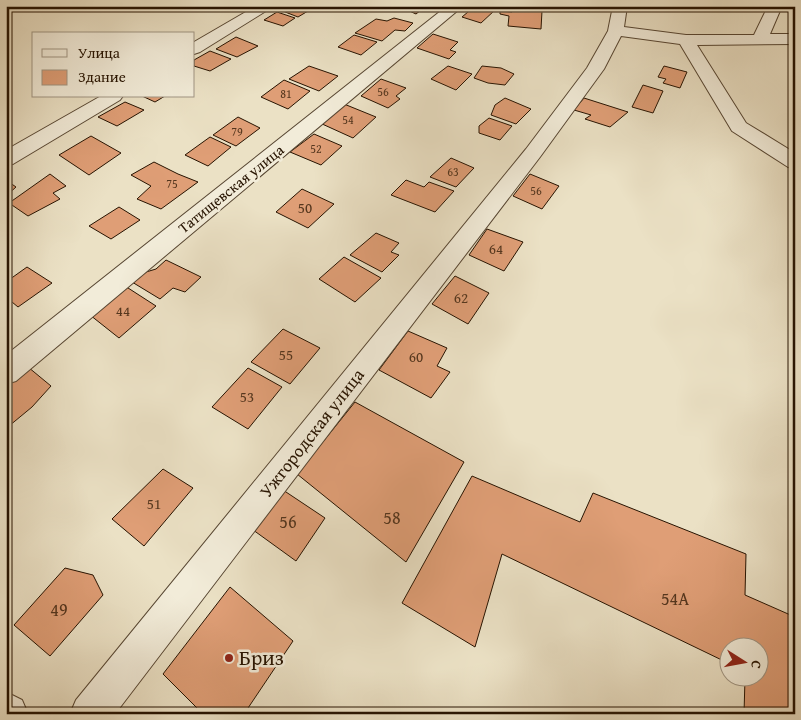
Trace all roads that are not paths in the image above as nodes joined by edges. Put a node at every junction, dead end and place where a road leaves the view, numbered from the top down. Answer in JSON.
{"nodes":[{"id":1,"x":267,"y":6,"type":"edge"},
{"id":2,"x":456,"y":6,"type":"edge"},
{"id":3,"x":620,"y":6,"type":"edge"},
{"id":4,"x":775,"y":6,"type":"edge"},
{"id":5,"x":616,"y":31,"type":"junction"},
{"id":6,"x":795,"y":39,"type":"edge"},
{"id":7,"x":686,"y":40,"type":"junction"},
{"id":8,"x":760,"y":40,"type":"junction"},
{"id":9,"x":195,"y":48,"type":"edge"},
{"id":10,"x":111,"y":98,"type":"edge"},
{"id":11,"x":6,"y":159,"type":"edge"},
{"id":12,"x":795,"y":162,"type":"edge"},
{"id":13,"x":6,"y":372,"type":"edge"},
{"id":14,"x":90,"y":714,"type":"edge"}],
"edges":[{"from":1,"to":9,"type":"street"},
{"from":2,"to":13,"type":"street","name":"Татищевская улица"},
{"from":3,"to":5,"type":"street"},
{"from":4,"to":8,"type":"street"},
{"from":5,"to":7,"type":"street"},
{"from":5,"to":14,"type":"street","name":"Ужгородская улица"},
{"from":6,"to":8,"type":"street"},
{"from":7,"to":8,"type":"street"},
{"from":7,"to":12,"type":"street"},
{"from":10,"to":11,"type":"street"}]}
